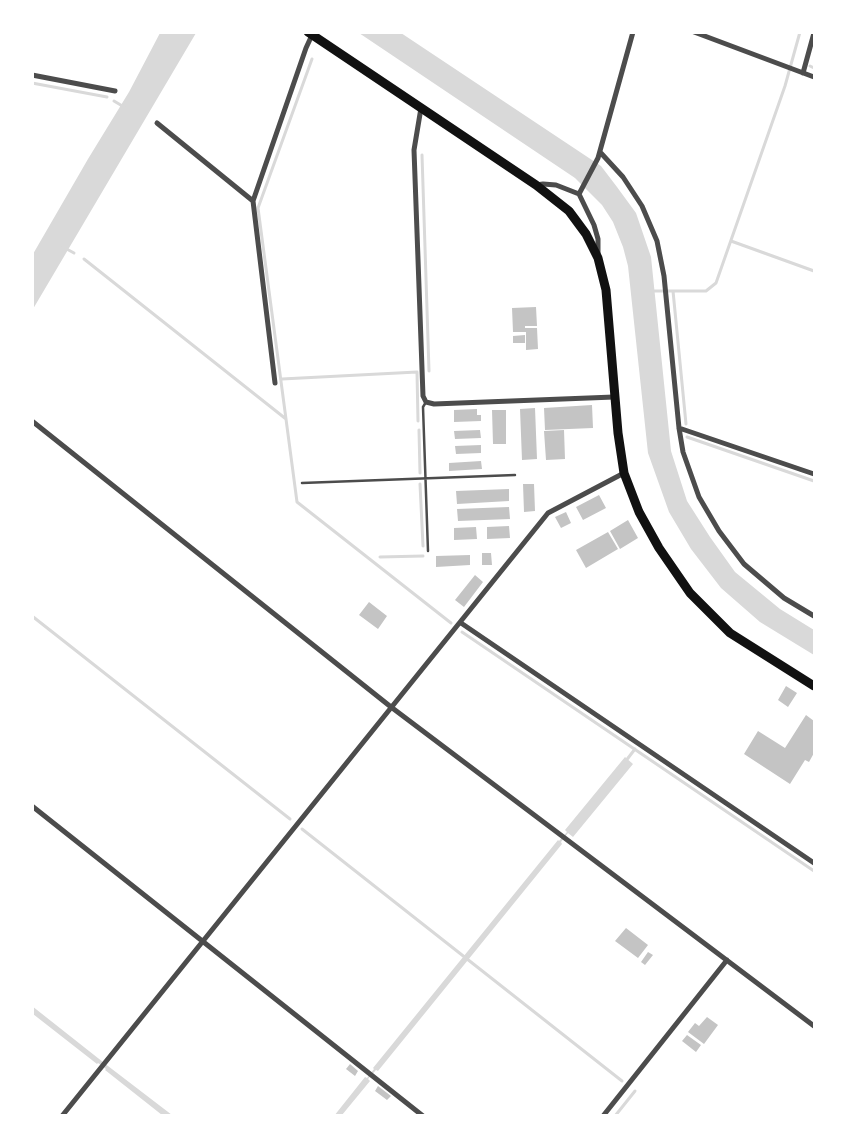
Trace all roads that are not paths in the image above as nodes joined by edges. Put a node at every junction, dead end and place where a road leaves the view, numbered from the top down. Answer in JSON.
{"nodes":[{"id":1,"x":633,"y":32,"type":"edge"},
{"id":2,"x":694,"y":32,"type":"edge"},
{"id":3,"x":814,"y":33,"type":"edge"},
{"id":4,"x":310,"y":34,"type":"edge"},
{"id":5,"x":804,"y":73,"type":"junction"},
{"id":6,"x":32,"y":75,"type":"edge"},
{"id":7,"x":814,"y":77,"type":"edge"},
{"id":8,"x":115,"y":91,"type":"dead end"},
{"id":9,"x":421,"y":108,"type":"junction"},
{"id":10,"x":157,"y":123,"type":"dead end"},
{"id":11,"x":600,"y":152,"type":"junction"},
{"id":12,"x":536,"y":185,"type":"junction"},
{"id":13,"x":580,"y":193,"type":"junction"},
{"id":14,"x":252,"y":201,"type":"junction"},
{"id":15,"x":598,"y":258,"type":"junction"},
{"id":16,"x":275,"y":383,"type":"dead end"},
{"id":17,"x":614,"y":397,"type":"junction"},
{"id":18,"x":426,"y":402,"type":"junction"},
{"id":19,"x":32,"y":421,"type":"edge"},
{"id":20,"x":679,"y":428,"type":"junction"},
{"id":21,"x":624,"y":473,"type":"junction"},
{"id":22,"x":814,"y":474,"type":"edge"},
{"id":23,"x":515,"y":475,"type":"dead end"},
{"id":24,"x":426,"y":479,"type":"junction"},
{"id":25,"x":302,"y":483,"type":"dead end"},
{"id":26,"x":428,"y":550,"type":"dead end"},
{"id":27,"x":814,"y":616,"type":"edge"},
{"id":28,"x":461,"y":623,"type":"junction"},
{"id":29,"x":814,"y":686,"type":"edge"},
{"id":30,"x":391,"y":707,"type":"junction"},
{"id":31,"x":32,"y":806,"type":"edge"},
{"id":32,"x":814,"y":863,"type":"edge"},
{"id":33,"x":203,"y":941,"type":"junction"},
{"id":34,"x":727,"y":960,"type":"junction"},
{"id":35,"x":814,"y":1026,"type":"edge"},
{"id":36,"x":62,"y":1116,"type":"edge"},
{"id":37,"x":423,"y":1116,"type":"edge"},
{"id":38,"x":603,"y":1116,"type":"edge"}],
"edges":[{"from":1,"to":11,"type":"street"},
{"from":2,"to":5,"type":"street"},
{"from":3,"to":5,"type":"street"},
{"from":4,"to":9,"type":"highway"},
{"from":4,"to":14,"type":"street"},
{"from":5,"to":7,"type":"street"},
{"from":6,"to":8,"type":"street"},
{"from":9,"to":12,"type":"highway"},
{"from":9,"to":18,"type":"street"},
{"from":10,"to":14,"type":"street"},
{"from":11,"to":13,"type":"street"},
{"from":11,"to":20,"type":"street"},
{"from":12,"to":13,"type":"street"},
{"from":12,"to":15,"type":"highway"},
{"from":13,"to":15,"type":"street"},
{"from":14,"to":16,"type":"street"},
{"from":15,"to":17,"type":"highway"},
{"from":17,"to":18,"type":"street"},
{"from":17,"to":21,"type":"highway"},
{"from":18,"to":24,"type":"lane"},
{"from":19,"to":30,"type":"street"},
{"from":20,"to":22,"type":"street"},
{"from":20,"to":27,"type":"street"},
{"from":21,"to":28,"type":"street"},
{"from":21,"to":29,"type":"highway"},
{"from":23,"to":24,"type":"lane"},
{"from":24,"to":25,"type":"lane"},
{"from":24,"to":26,"type":"lane"},
{"from":28,"to":30,"type":"street"},
{"from":28,"to":32,"type":"street"},
{"from":30,"to":33,"type":"street"},
{"from":30,"to":34,"type":"street"},
{"from":31,"to":33,"type":"street"},
{"from":33,"to":36,"type":"street"},
{"from":33,"to":37,"type":"street"},
{"from":34,"to":35,"type":"street"},
{"from":34,"to":38,"type":"street"}]}
